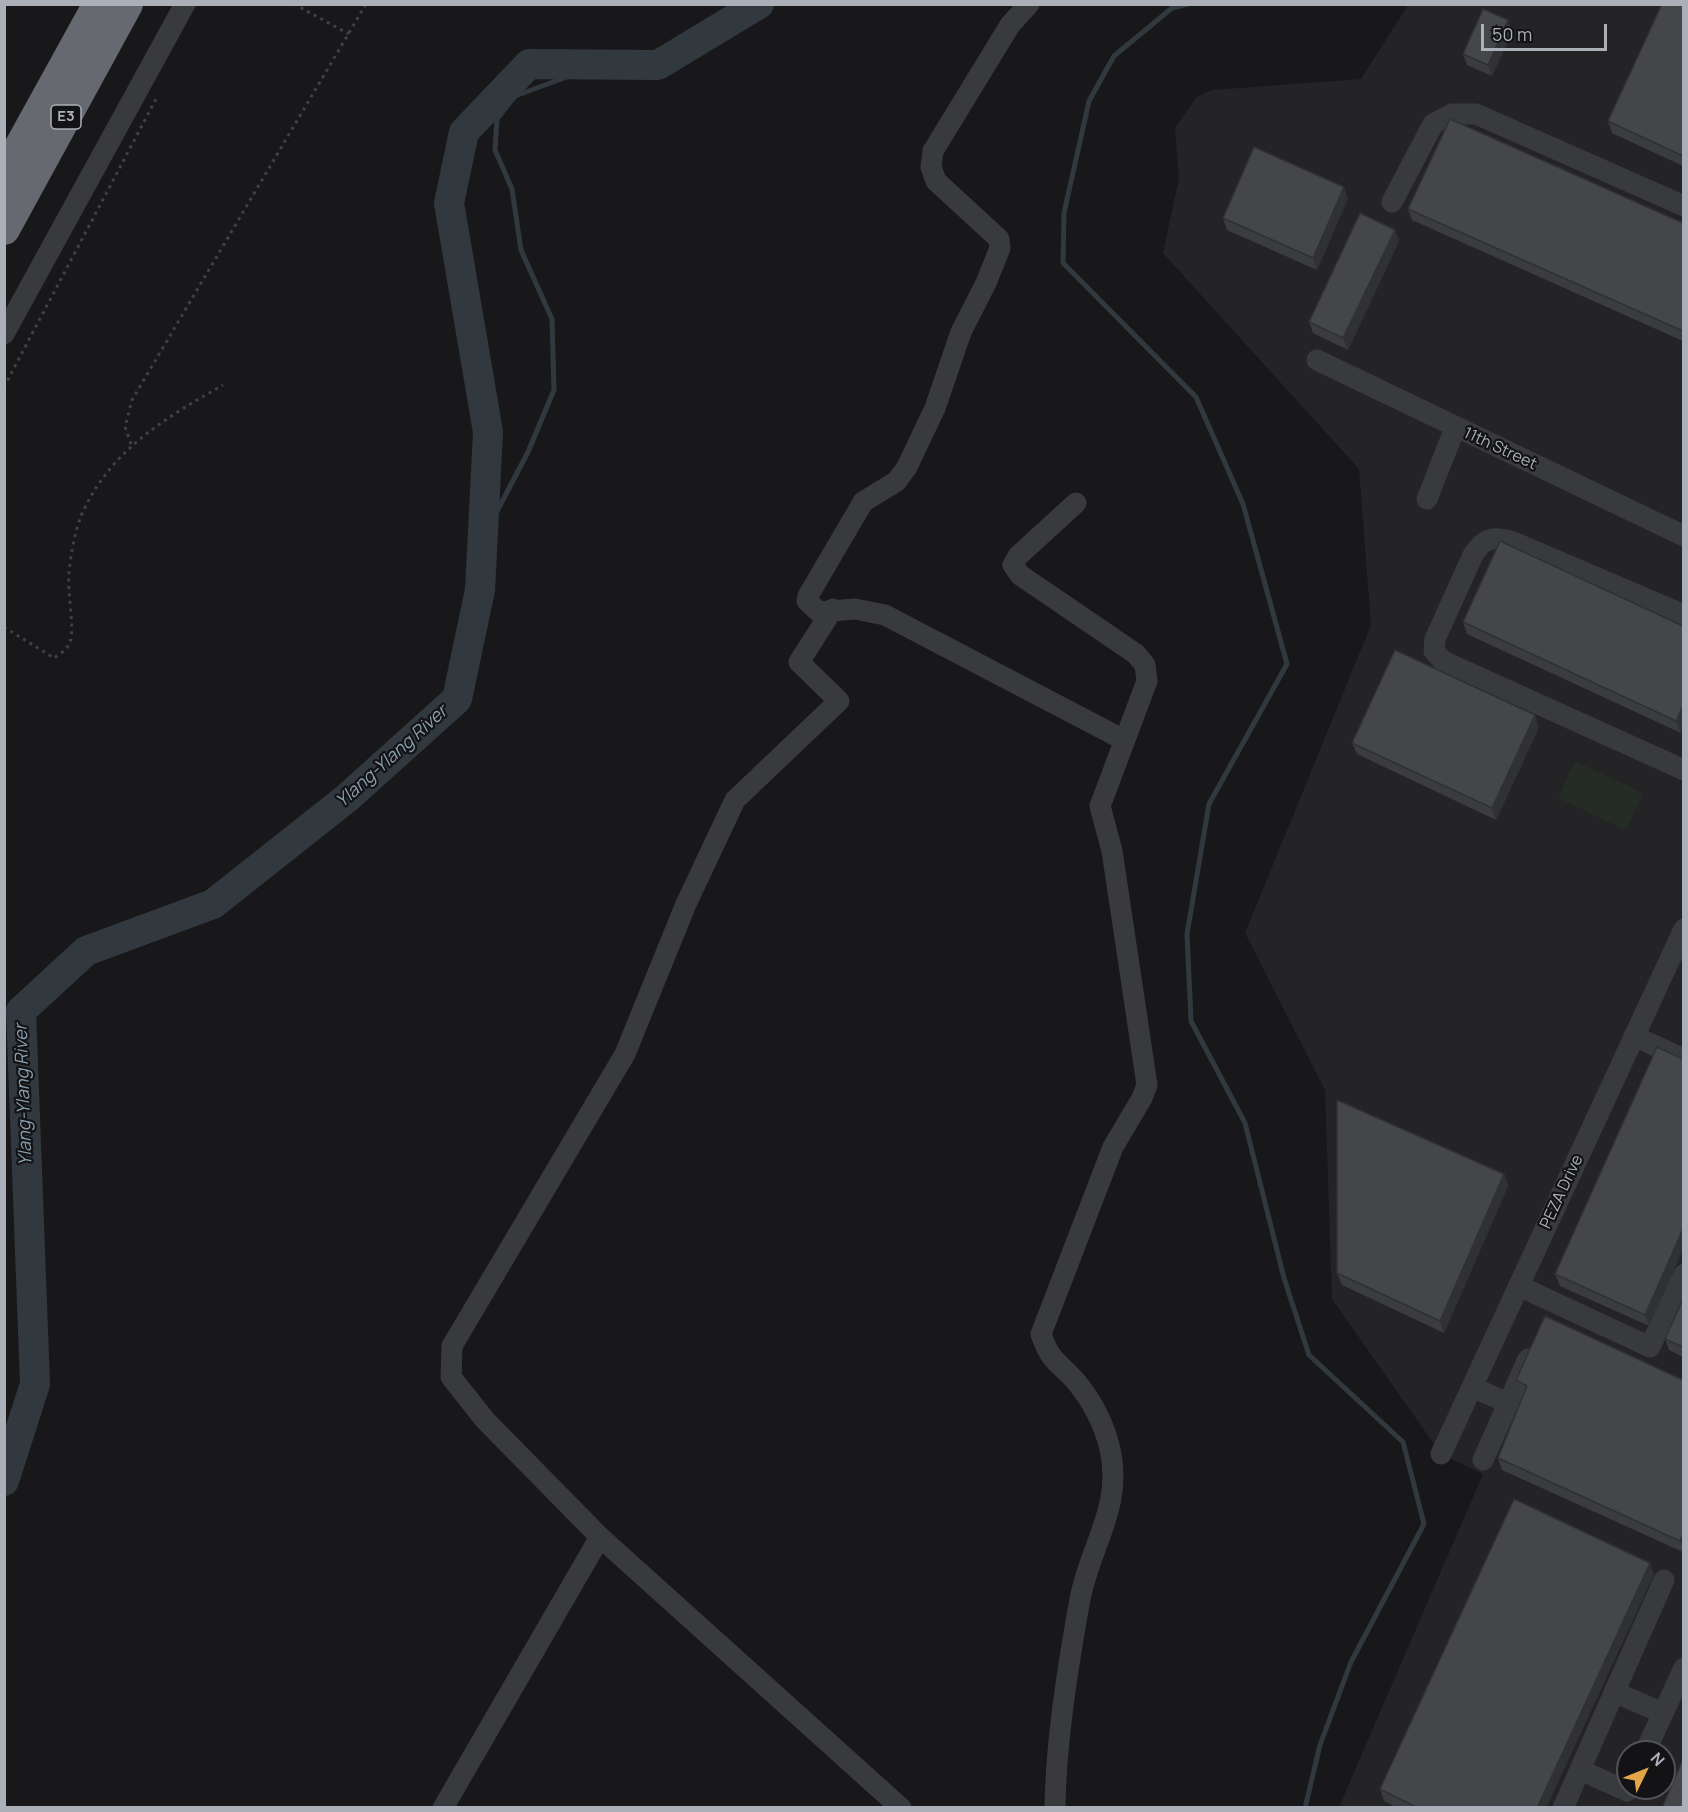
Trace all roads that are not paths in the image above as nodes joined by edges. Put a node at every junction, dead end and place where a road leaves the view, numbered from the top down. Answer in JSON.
{"nodes":[{"id":1,"x":99,"y":4,"type":"edge"},
{"id":2,"x":128,"y":4,"type":"edge"},
{"id":3,"x":185,"y":4,"type":"edge"},
{"id":4,"x":1029,"y":4,"type":"edge"},
{"id":5,"x":4,"y":176,"type":"edge"},
{"id":6,"x":1392,"y":202,"type":"dead end"},
{"id":7,"x":1683,"y":206,"type":"edge"},
{"id":8,"x":4,"y":229,"type":"edge"},
{"id":9,"x":4,"y":334,"type":"edge"},
{"id":10,"x":1317,"y":360,"type":"dead end"},
{"id":11,"x":1455,"y":428,"type":"junction"},
{"id":12,"x":1427,"y":499,"type":"dead end"},
{"id":13,"x":1077,"y":503,"type":"dead end"},
{"id":14,"x":1683,"y":536,"type":"edge"},
{"id":15,"x":833,"y":609,"type":"junction"},
{"id":16,"x":1683,"y":615,"type":"edge"},
{"id":17,"x":1124,"y":740,"type":"junction"},
{"id":18,"x":1683,"y":770,"type":"edge"},
{"id":19,"x":1683,"y":929,"type":"edge"},
{"id":20,"x":1634,"y":1036,"type":"junction"},
{"id":21,"x":1683,"y":1059,"type":"edge"},
{"id":22,"x":1683,"y":1274,"type":"edge"},
{"id":23,"x":1519,"y":1286,"type":"junction"},
{"id":24,"x":1534,"y":1344,"type":"edge"},
{"id":25,"x":1472,"y":1387,"type":"junction"},
{"id":26,"x":1508,"y":1403,"type":"junction"},
{"id":27,"x":1441,"y":1454,"type":"dead end"},
{"id":28,"x":1483,"y":1460,"type":"dead end"},
{"id":29,"x":600,"y":1537,"type":"junction"},
{"id":30,"x":1664,"y":1580,"type":"dead end"},
{"id":31,"x":1683,"y":1668,"type":"edge"},
{"id":32,"x":1614,"y":1692,"type":"junction"},
{"id":33,"x":1663,"y":1713,"type":"junction"},
{"id":34,"x":1651,"y":1740,"type":"edge"},
{"id":35,"x":1580,"y":1770,"type":"junction"},
{"id":36,"x":1616,"y":1790,"type":"edge"},
{"id":37,"x":443,"y":1808,"type":"edge"},
{"id":38,"x":901,"y":1808,"type":"edge"},
{"id":39,"x":1055,"y":1808,"type":"edge"},
{"id":40,"x":1563,"y":1808,"type":"edge"}],
"edges":[{"from":1,"to":5,"type":"highway","number":"E3"},
{"from":2,"to":8,"type":"highway","number":"E3"},
{"from":3,"to":9,"type":"street"},
{"from":4,"to":15,"type":"street"},
{"from":6,"to":7,"type":"street"},
{"from":10,"to":11,"type":"street","name":"11th Street"},
{"from":11,"to":12,"type":"street"},
{"from":11,"to":14,"type":"street","name":"11th Street"},
{"from":13,"to":17,"type":"street"},
{"from":15,"to":17,"type":"street"},
{"from":15,"to":29,"type":"street"},
{"from":16,"to":18,"type":"street"},
{"from":17,"to":39,"type":"street"},
{"from":19,"to":20,"type":"street","name":"PEZA Drive"},
{"from":20,"to":21,"type":"street"},
{"from":20,"to":23,"type":"street","name":"PEZA Drive"},
{"from":22,"to":23,"type":"street"},
{"from":23,"to":25,"type":"street","name":"PEZA Drive"},
{"from":24,"to":26,"type":"street"},
{"from":25,"to":26,"type":"street"},
{"from":25,"to":27,"type":"street","name":"PEZA Drive"},
{"from":26,"to":28,"type":"street"},
{"from":29,"to":37,"type":"street"},
{"from":29,"to":38,"type":"street"},
{"from":30,"to":32,"type":"street"},
{"from":31,"to":33,"type":"street"},
{"from":32,"to":33,"type":"street"},
{"from":32,"to":35,"type":"street"},
{"from":33,"to":34,"type":"street"},
{"from":35,"to":36,"type":"street"},
{"from":35,"to":40,"type":"street"}]}
